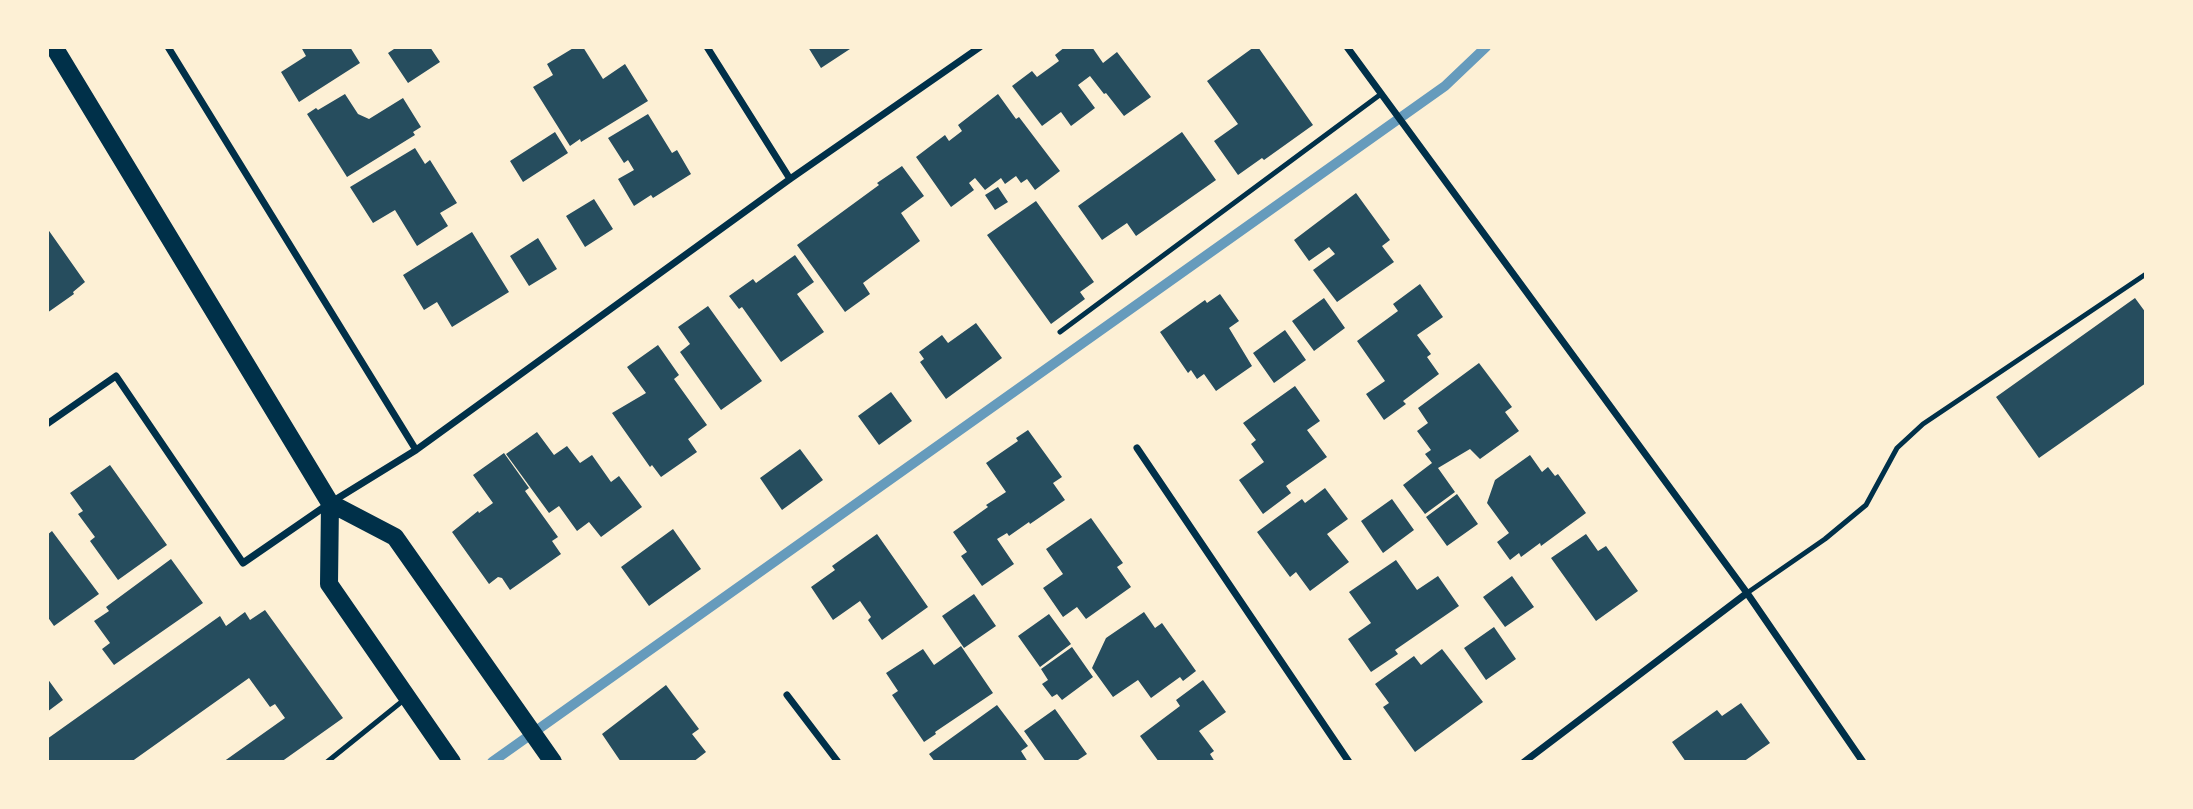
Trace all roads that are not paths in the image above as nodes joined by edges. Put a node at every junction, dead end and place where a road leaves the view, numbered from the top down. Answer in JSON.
{"nodes":[{"id":1,"x":54,"y":47,"type":"edge"},
{"id":2,"x":168,"y":47,"type":"edge"},
{"id":3,"x":707,"y":47,"type":"edge"},
{"id":4,"x":980,"y":47,"type":"edge"},
{"id":5,"x":1348,"y":48,"type":"edge"},
{"id":6,"x":1381,"y":94,"type":"junction"},
{"id":7,"x":790,"y":179,"type":"junction"},
{"id":8,"x":2146,"y":274,"type":"edge"},
{"id":9,"x":1060,"y":332,"type":"dead end"},
{"id":10,"x":47,"y":424,"type":"edge"},
{"id":11,"x":1137,"y":448,"type":"dead end"},
{"id":12,"x":416,"y":450,"type":"junction"},
{"id":13,"x":330,"y":503,"type":"junction"},
{"id":14,"x":1747,"y":593,"type":"junction"},
{"id":15,"x":787,"y":695,"type":"dead end"},
{"id":16,"x":407,"y":697,"type":"junction"},
{"id":17,"x":549,"y":756,"type":"edge"},
{"id":18,"x":327,"y":762,"type":"edge"},
{"id":19,"x":452,"y":762,"type":"edge"},
{"id":20,"x":838,"y":762,"type":"edge"},
{"id":21,"x":1349,"y":762,"type":"edge"},
{"id":22,"x":1524,"y":762,"type":"edge"},
{"id":23,"x":1863,"y":762,"type":"edge"}],
"edges":[{"from":1,"to":13,"type":"main road"},
{"from":2,"to":12,"type":"street"},
{"from":3,"to":7,"type":"street"},
{"from":4,"to":7,"type":"street"},
{"from":5,"to":6,"type":"street"},
{"from":6,"to":9,"type":"lane"},
{"from":6,"to":14,"type":"street"},
{"from":7,"to":12,"type":"street"},
{"from":8,"to":14,"type":"lane"},
{"from":10,"to":13,"type":"street"},
{"from":11,"to":21,"type":"street"},
{"from":12,"to":13,"type":"street"},
{"from":13,"to":16,"type":"main road"},
{"from":13,"to":17,"type":"main road"},
{"from":14,"to":22,"type":"street"},
{"from":14,"to":23,"type":"street"},
{"from":15,"to":20,"type":"street"},
{"from":16,"to":18,"type":"lane"},
{"from":16,"to":19,"type":"main road"}]}
